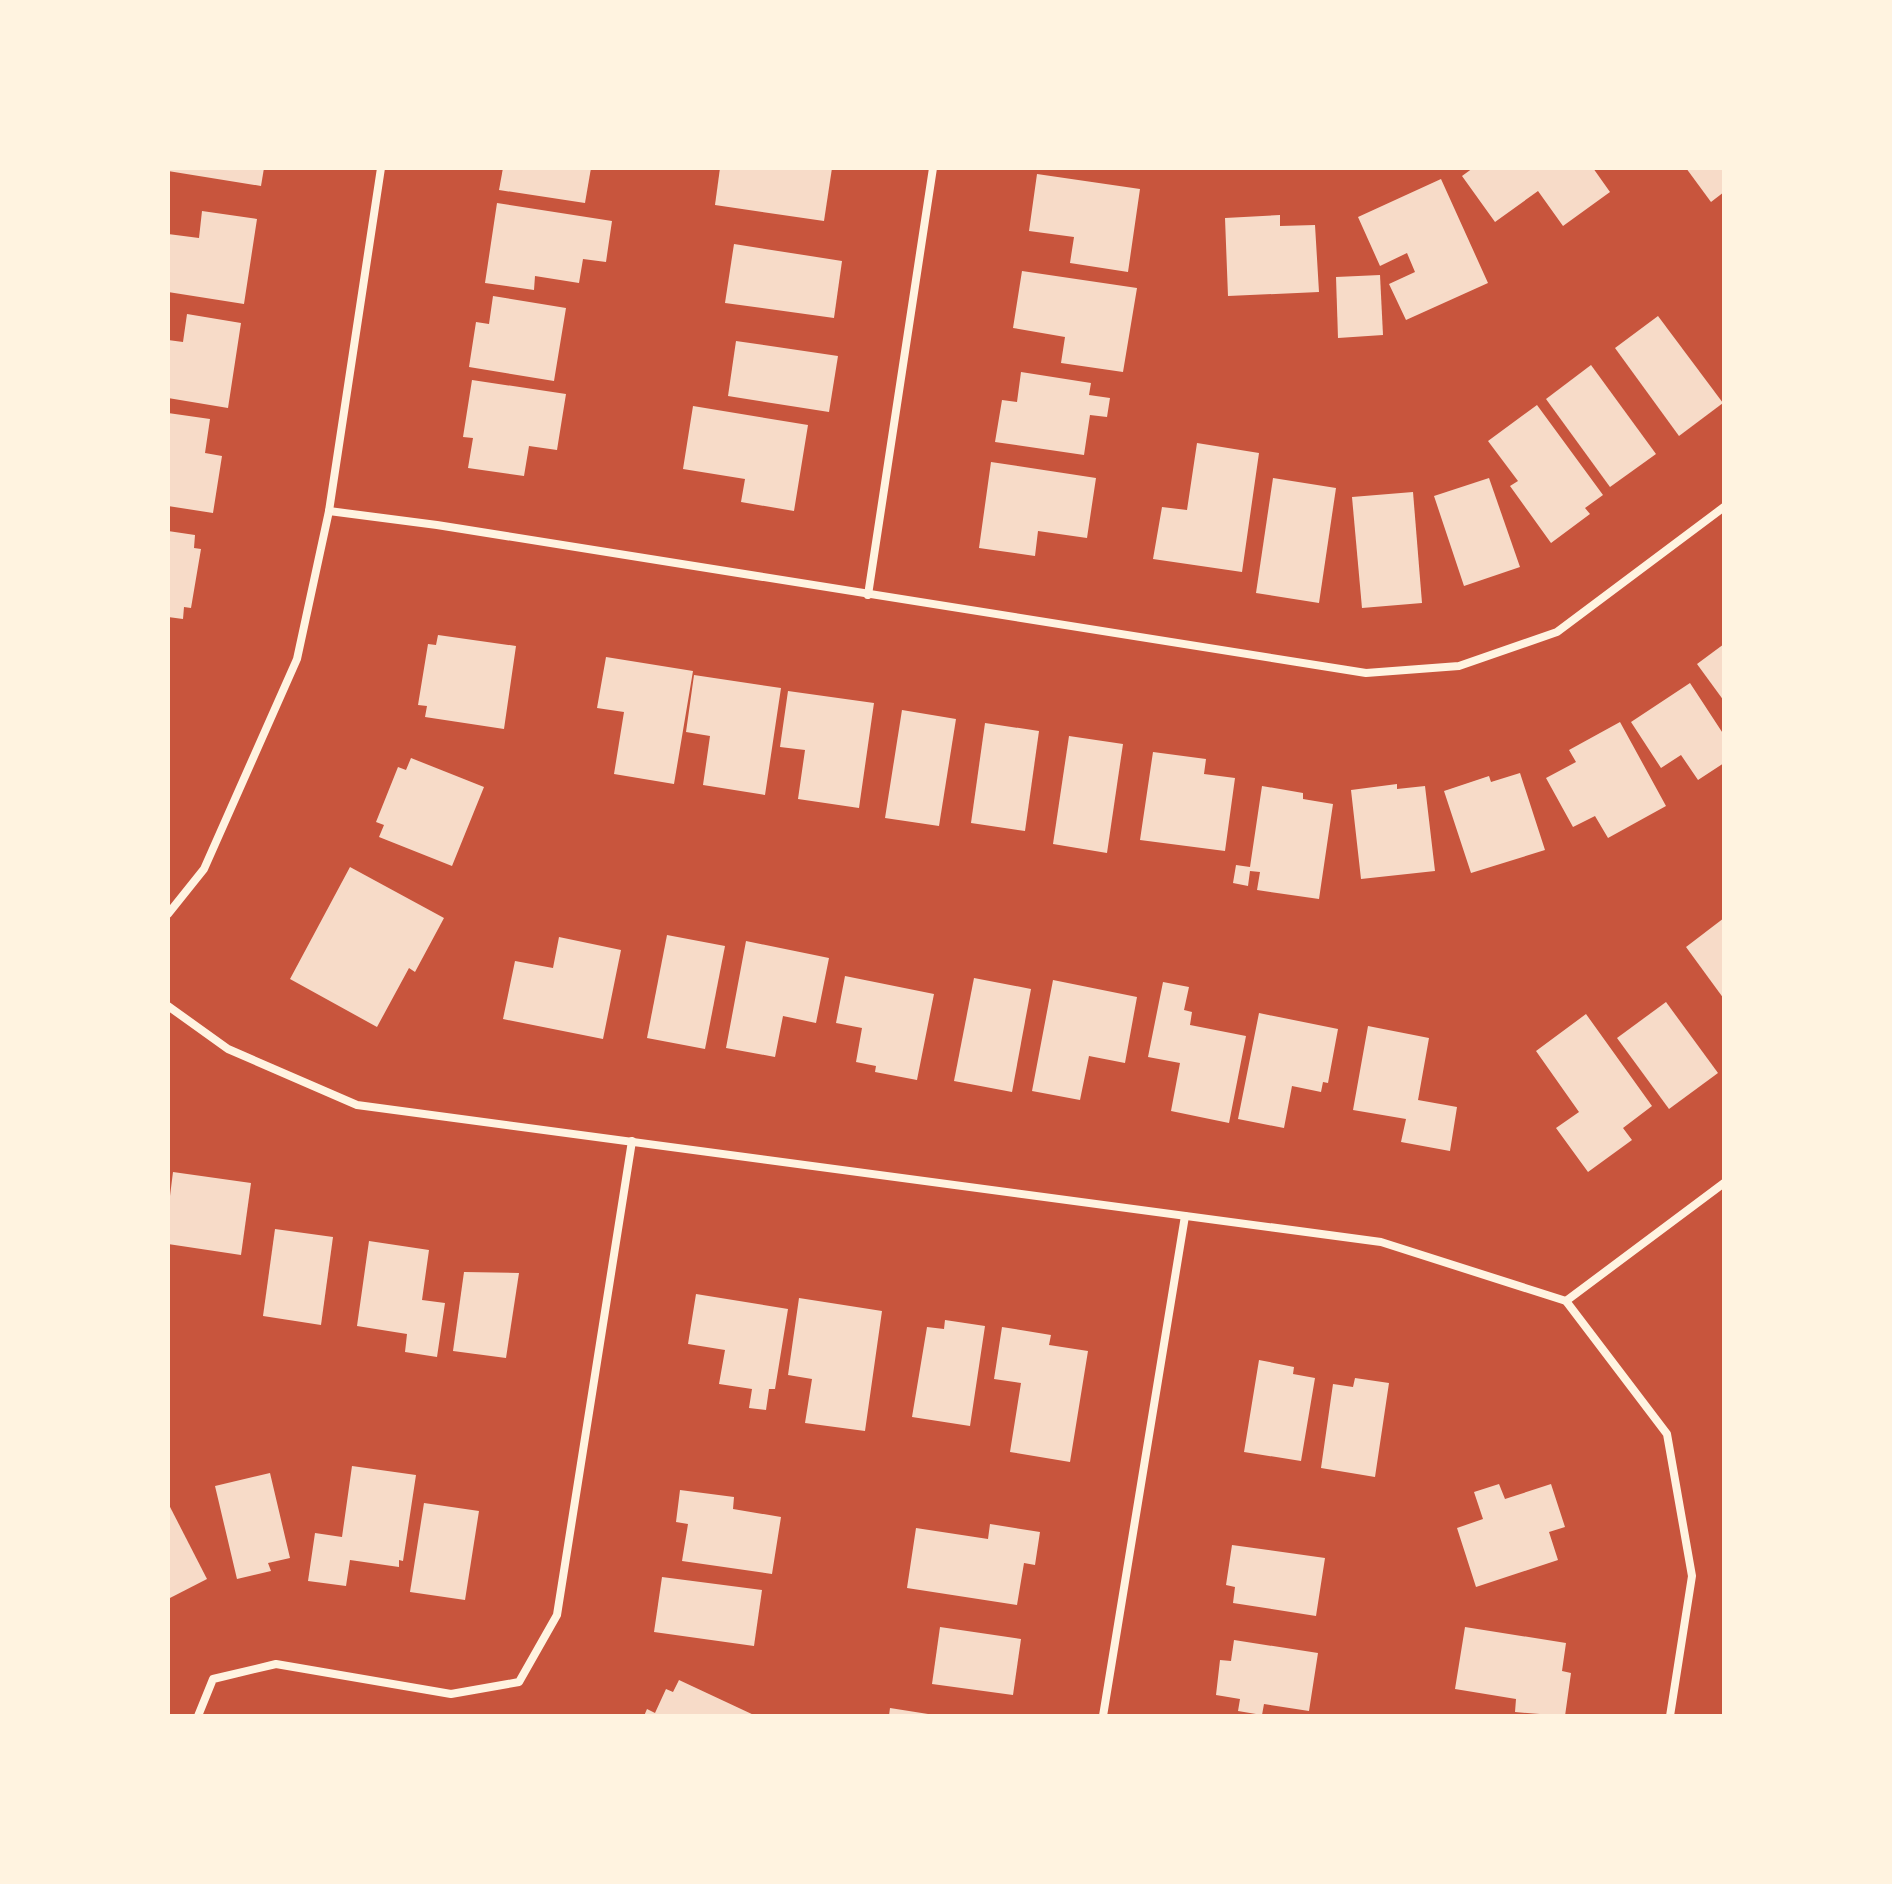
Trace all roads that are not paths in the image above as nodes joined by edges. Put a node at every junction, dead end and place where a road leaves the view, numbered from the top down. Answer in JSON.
{"nodes":[{"id":1,"x":381,"y":168,"type":"edge"},
{"id":2,"x":933,"y":168,"type":"edge"},
{"id":3,"x":1724,"y":507,"type":"edge"},
{"id":4,"x":329,"y":511,"type":"junction"},
{"id":5,"x":868,"y":595,"type":"junction"},
{"id":6,"x":168,"y":914,"type":"edge"},
{"id":7,"x":168,"y":1006,"type":"edge"},
{"id":8,"x":632,"y":1141,"type":"junction"},
{"id":9,"x":1724,"y":1183,"type":"edge"},
{"id":10,"x":1185,"y":1216,"type":"junction"},
{"id":11,"x":1566,"y":1301,"type":"junction"},
{"id":12,"x":198,"y":1716,"type":"edge"},
{"id":13,"x":1103,"y":1716,"type":"edge"},
{"id":14,"x":1670,"y":1716,"type":"edge"}],
"edges":[{"from":1,"to":4,"type":"street"},
{"from":2,"to":5,"type":"street"},
{"from":3,"to":5,"type":"street"},
{"from":4,"to":5,"type":"street"},
{"from":4,"to":6,"type":"street"},
{"from":7,"to":8,"type":"street"},
{"from":8,"to":10,"type":"street"},
{"from":8,"to":12,"type":"street"},
{"from":9,"to":11,"type":"street"},
{"from":10,"to":11,"type":"street"},
{"from":10,"to":13,"type":"street"},
{"from":11,"to":14,"type":"street"}]}
